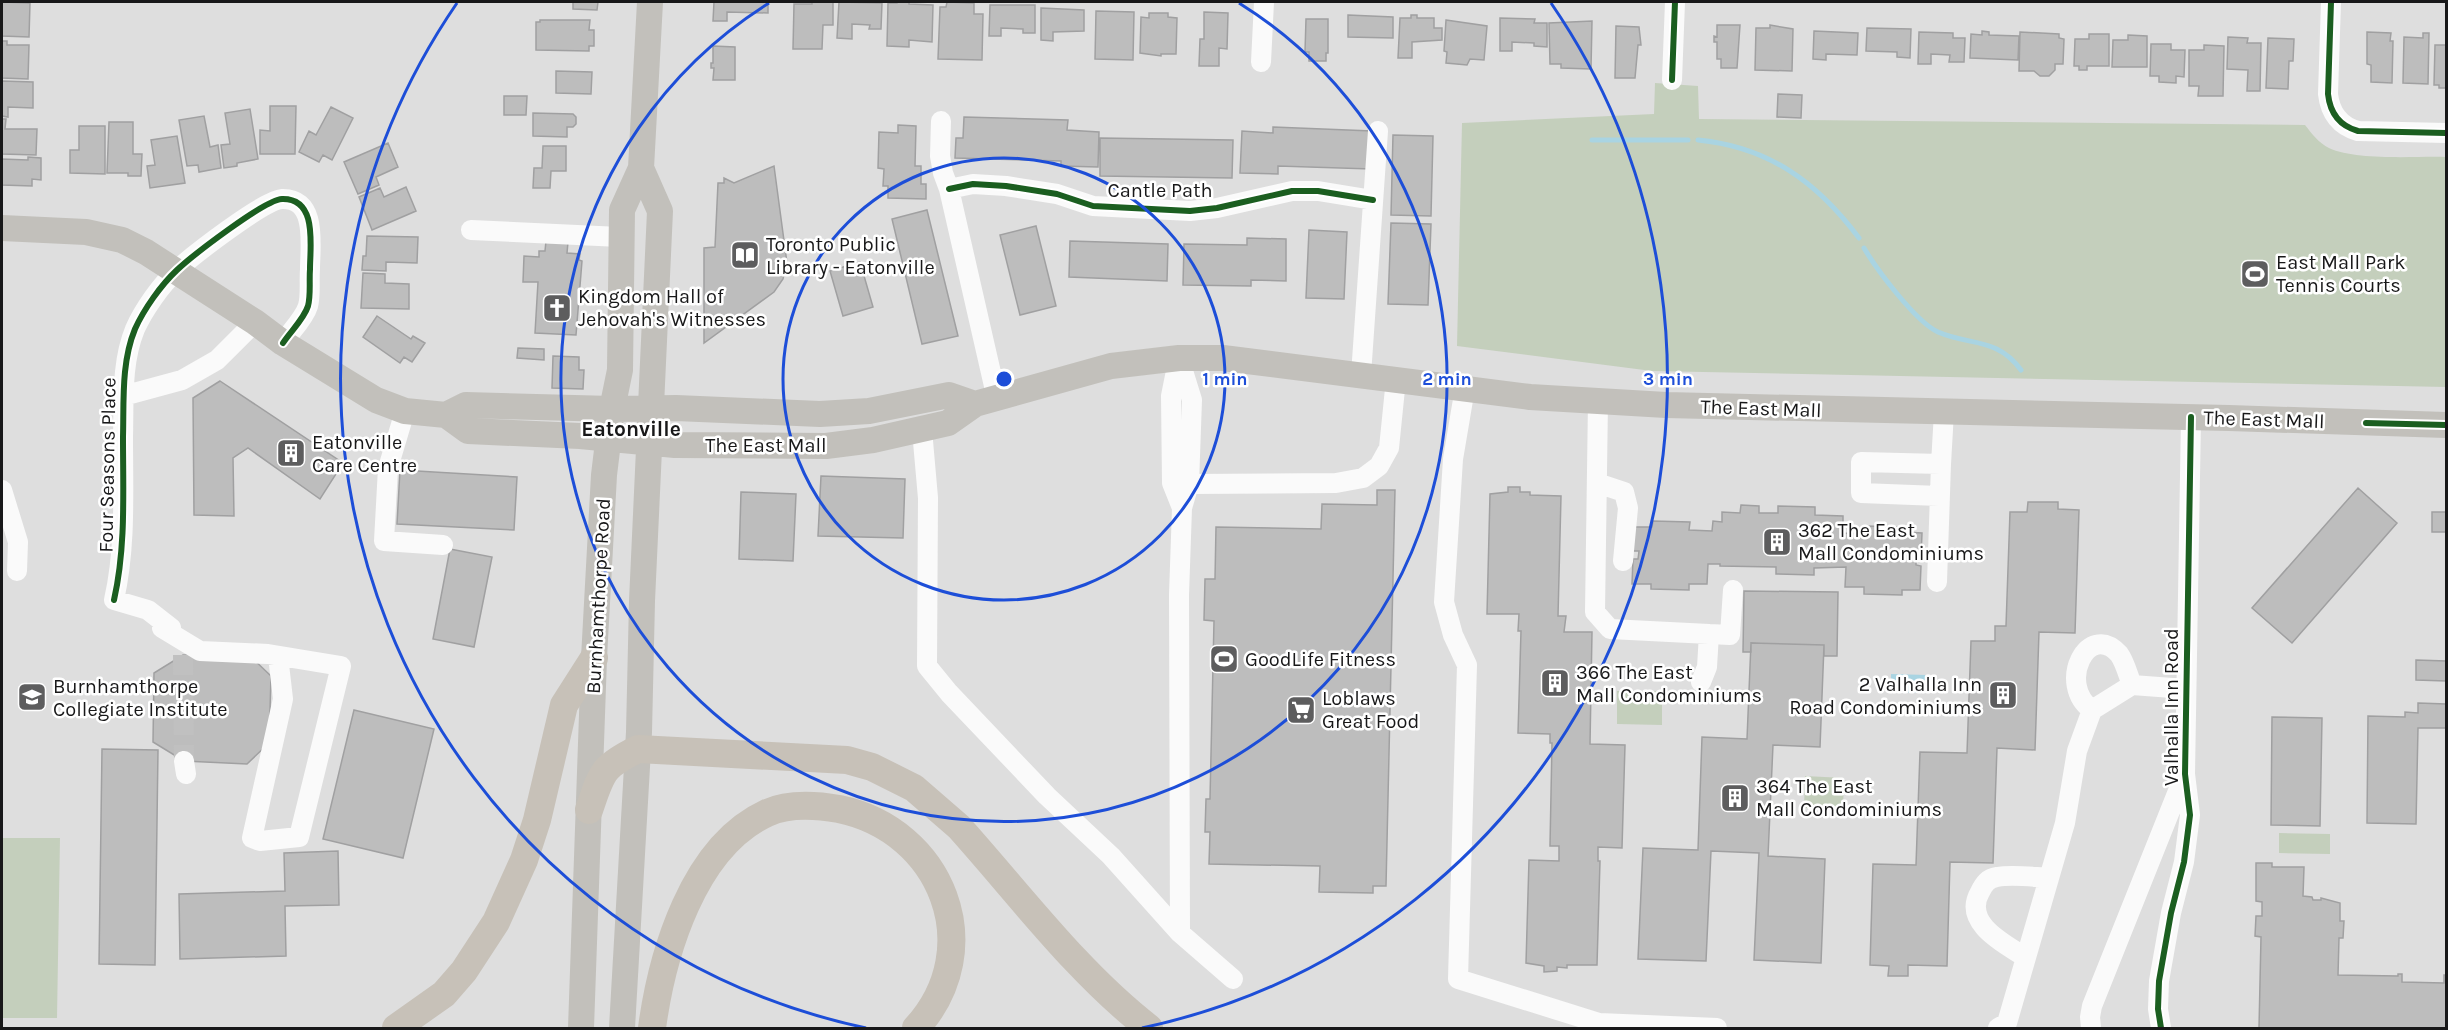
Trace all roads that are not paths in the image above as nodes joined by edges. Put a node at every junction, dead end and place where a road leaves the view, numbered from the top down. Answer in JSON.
{"nodes":[{"id":1,"x":650,"y":2,"type":"edge"},
{"id":2,"x":1264,"y":2,"type":"edge"},
{"id":3,"x":1676,"y":2,"type":"edge"},
{"id":4,"x":2331,"y":2,"type":"edge"},
{"id":5,"x":1261,"y":62,"type":"dead end"},
{"id":6,"x":1672,"y":80,"type":"dead end"},
{"id":7,"x":941,"y":121,"type":"dead end"},
{"id":8,"x":1378,"y":131,"type":"dead end"},
{"id":9,"x":2446,"y":133,"type":"edge"},
{"id":10,"x":641,"y":168,"type":"junction"},
{"id":11,"x":949,"y":189,"type":"junction"},
{"id":12,"x":1372,"y":200,"type":"junction"},
{"id":13,"x":2,"y":228,"type":"edge"},
{"id":14,"x":471,"y":230,"type":"dead end"},
{"id":15,"x":621,"y":237,"type":"junction"},
{"id":16,"x":176,"y":271,"type":"junction"},
{"id":17,"x":255,"y":322,"type":"junction"},
{"id":18,"x":283,"y":343,"type":"junction"},
{"id":19,"x":1179,"y":358,"type":"junction"},
{"id":20,"x":1361,"y":375,"type":"junction"},
{"id":21,"x":1396,"y":380,"type":"junction"},
{"id":22,"x":1465,"y":388,"type":"junction"},
{"id":23,"x":123,"y":396,"type":"junction"},
{"id":24,"x":1598,"y":401,"type":"junction"},
{"id":25,"x":986,"y":402,"type":"junction"},
{"id":26,"x":652,"y":407,"type":"junction"},
{"id":27,"x":612,"y":408,"type":"junction"},
{"id":28,"x":405,"y":411,"type":"junction"},
{"id":29,"x":1944,"y":412,"type":"junction"},
{"id":30,"x":446,"y":416,"type":"junction"},
{"id":31,"x":2191,"y":417,"type":"junction"},
{"id":32,"x":2446,"y":425,"type":"edge"},
{"id":33,"x":922,"y":430,"type":"junction"},
{"id":34,"x":608,"y":438,"type":"junction"},
{"id":35,"x":649,"y":442,"type":"junction"},
{"id":36,"x":1941,"y":464,"type":"junction"},
{"id":37,"x":1597,"y":483,"type":"junction"},
{"id":38,"x":1190,"y":484,"type":"junction"},
{"id":39,"x":2,"y":490,"type":"edge"},
{"id":40,"x":1939,"y":496,"type":"junction"},
{"id":41,"x":1182,"y":508,"type":"junction"},
{"id":42,"x":5,"y":512,"type":"edge"},
{"id":43,"x":443,"y":545,"type":"dead end"},
{"id":44,"x":1623,"y":561,"type":"dead end"},
{"id":45,"x":17,"y":571,"type":"dead end"},
{"id":46,"x":1937,"y":582,"type":"dead end"},
{"id":47,"x":1733,"y":590,"type":"dead end"},
{"id":48,"x":1709,"y":634,"type":"junction"},
{"id":49,"x":278,"y":656,"type":"junction"},
{"id":50,"x":594,"y":658,"type":"junction"},
{"id":51,"x":1701,"y":682,"type":"dead end"},
{"id":52,"x":2132,"y":685,"type":"junction"},
{"id":53,"x":2186,"y":689,"type":"junction"},
{"id":54,"x":2092,"y":710,"type":"junction"},
{"id":55,"x":638,"y":749,"type":"junction"},
{"id":56,"x":2185,"y":774,"type":"junction"},
{"id":57,"x":589,"y":810,"type":"junction"},
{"id":58,"x":2049,"y":878,"type":"junction"},
{"id":59,"x":1180,"y":933,"type":"junction"},
{"id":60,"x":2025,"y":957,"type":"junction"},
{"id":61,"x":1233,"y":979,"type":"dead end"},
{"id":62,"x":396,"y":1029,"type":"edge"},
{"id":63,"x":581,"y":1029,"type":"edge"},
{"id":64,"x":622,"y":1029,"type":"edge"},
{"id":65,"x":652,"y":1029,"type":"edge"},
{"id":66,"x":915,"y":1029,"type":"edge"},
{"id":67,"x":1149,"y":1029,"type":"edge"},
{"id":68,"x":1717,"y":1029,"type":"edge"},
{"id":69,"x":1998,"y":1029,"type":"edge"},
{"id":70,"x":2091,"y":1029,"type":"edge"},
{"id":71,"x":2161,"y":1029,"type":"edge"}],
"edges":[{"from":1,"to":10,"type":"main road","name":"Burnhamthorpe Road"},
{"from":2,"to":5,"type":"street"},
{"from":3,"to":6,"type":"street"},
{"from":4,"to":9,"type":"street"},
{"from":7,"to":11,"type":"street"},
{"from":8,"to":12,"type":"street"},
{"from":10,"to":15,"type":"main road","name":"Burnhamthorpe Road"},
{"from":10,"to":26,"type":"main road","name":"Burnhamthorpe Road"},
{"from":11,"to":12,"type":"street","name":"Cantle Path"},
{"from":11,"to":25,"type":"street"},
{"from":12,"to":20,"type":"street"},
{"from":13,"to":16,"type":"main road","name":"The East Mall"},
{"from":14,"to":15,"type":"street"},
{"from":15,"to":27,"type":"main road","name":"Burnhamthorpe Road"},
{"from":16,"to":17,"type":"main road","name":"The East Mall"},
{"from":16,"to":18,"type":"street","name":"Four Seasons Place"},
{"from":16,"to":23,"type":"street","name":"Four Seasons Place"},
{"from":17,"to":18,"type":"main road","name":"The East Mall"},
{"from":17,"to":23,"type":"street"},
{"from":18,"to":28,"type":"main road","name":"The East Mall"},
{"from":19,"to":20,"type":"main road","name":"The East Mall"},
{"from":19,"to":25,"type":"main road","name":"The East Mall"},
{"from":19,"to":38,"type":"street"},
{"from":19,"to":41,"type":"street"},
{"from":20,"to":21,"type":"main road","name":"The East Mall"},
{"from":21,"to":22,"type":"main road","name":"The East Mall"},
{"from":21,"to":38,"type":"street"},
{"from":22,"to":24,"type":"main road","name":"The East Mall"},
{"from":22,"to":68,"type":"street"},
{"from":23,"to":49,"type":"street","name":"Four Seasons Place"},
{"from":24,"to":29,"type":"main road","name":"The East Mall"},
{"from":24,"to":37,"type":"street"},
{"from":25,"to":26,"type":"main road","name":"The East Mall"},
{"from":25,"to":33,"type":"main road","name":"The East Mall"},
{"from":26,"to":27,"type":"main road","name":"The East Mall"},
{"from":26,"to":35,"type":"main road","name":"Burnhamthorpe Road"},
{"from":27,"to":30,"type":"main road","name":"The East Mall"},
{"from":27,"to":34,"type":"main road","name":"Burnhamthorpe Road"},
{"from":28,"to":30,"type":"main road","name":"The East Mall"},
{"from":28,"to":43,"type":"street"},
{"from":29,"to":31,"type":"main road","name":"The East Mall"},
{"from":29,"to":36,"type":"street"},
{"from":30,"to":34,"type":"main road","name":"The East Mall"},
{"from":31,"to":32,"type":"main road","name":"The East Mall"},
{"from":31,"to":53,"type":"street","name":"Valhalla Inn Road"},
{"from":33,"to":35,"type":"main road","name":"The East Mall"},
{"from":33,"to":59,"type":"street"},
{"from":34,"to":35,"type":"main road","name":"The East Mall"},
{"from":34,"to":50,"type":"main road","name":"Burnhamthorpe Road"},
{"from":35,"to":55,"type":"main road","name":"Burnhamthorpe Road"},
{"from":36,"to":40,"type":"street"},
{"from":36,"to":40,"type":"street"},
{"from":37,"to":44,"type":"street"},
{"from":37,"to":48,"type":"street"},
{"from":38,"to":41,"type":"street"},
{"from":39,"to":42,"type":"street"},
{"from":40,"to":46,"type":"street"},
{"from":41,"to":59,"type":"street"},
{"from":42,"to":45,"type":"street"},
{"from":47,"to":48,"type":"street"},
{"from":48,"to":51,"type":"street"},
{"from":49,"to":49,"type":"street"},
{"from":50,"to":57,"type":"main road","name":"Burnhamthorpe Road"},
{"from":50,"to":62,"type":"highway"},
{"from":52,"to":53,"type":"street"},
{"from":52,"to":54,"type":"street"},
{"from":52,"to":54,"type":"street"},
{"from":53,"to":56,"type":"street","name":"Valhalla Inn Road"},
{"from":54,"to":58,"type":"street"},
{"from":55,"to":57,"type":"highway"},
{"from":55,"to":64,"type":"main road","name":"Burnhamthorpe Road"},
{"from":55,"to":67,"type":"highway"},
{"from":56,"to":70,"type":"street","name":"Valhalla Inn Road"},
{"from":56,"to":71,"type":"street","name":"Valhalla Inn Road"},
{"from":57,"to":63,"type":"main road","name":"Burnhamthorpe Road"},
{"from":58,"to":60,"type":"street"},
{"from":58,"to":60,"type":"street"},
{"from":59,"to":61,"type":"street"},
{"from":60,"to":69,"type":"street"},
{"from":65,"to":66,"type":"highway"}]}
